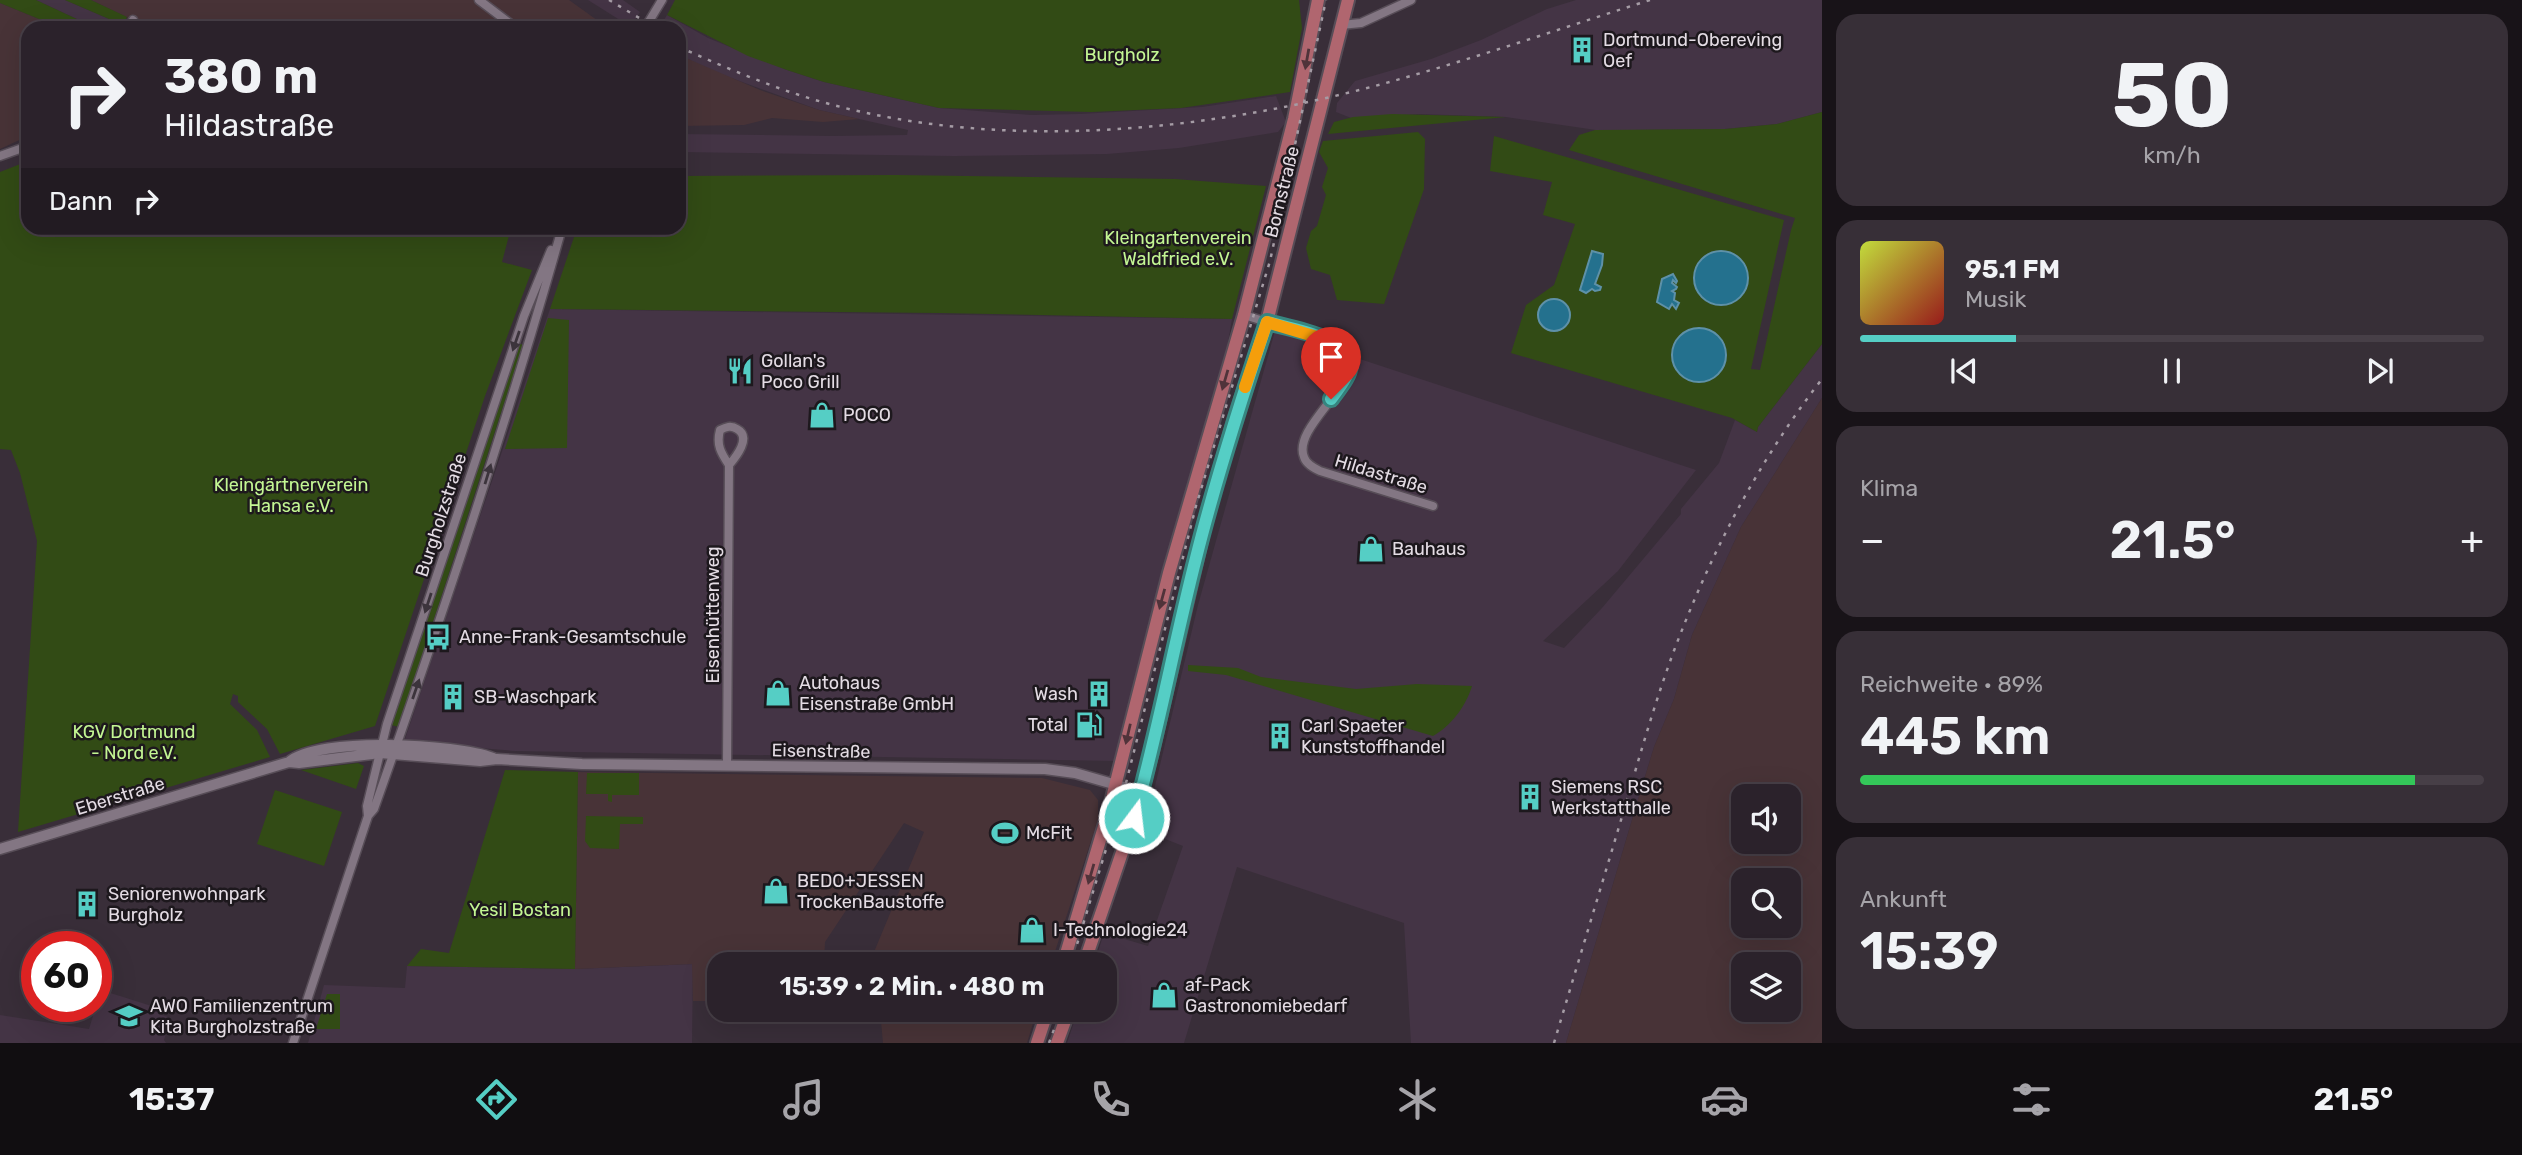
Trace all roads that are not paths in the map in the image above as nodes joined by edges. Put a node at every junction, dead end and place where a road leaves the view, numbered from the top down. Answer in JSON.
{"nodes":[{"id":1,"x":479,"y":0,"type":"edge"},
{"id":2,"x":662,"y":0,"type":"edge"},
{"id":3,"x":1318,"y":0,"type":"edge"},
{"id":4,"x":1348,"y":0,"type":"edge"},
{"id":5,"x":1411,"y":0,"type":"edge"},
{"id":6,"x":507,"y":21,"type":"edge"},
{"id":7,"x":649,"y":21,"type":"edge"},
{"id":8,"x":1341,"y":25,"type":"junction"},
{"id":9,"x":21,"y":148,"type":"edge"},
{"id":10,"x":0,"y":156,"type":"edge"},
{"id":11,"x":558,"y":235,"type":"edge"},
{"id":12,"x":543,"y":278,"type":"junction"},
{"id":13,"x":1244,"y":315,"type":"junction"},
{"id":14,"x":1267,"y":322,"type":"junction"},
{"id":15,"x":730,"y":465,"type":"junction"},
{"id":16,"x":1433,"y":506,"type":"dead end"},
{"id":17,"x":381,"y":748,"type":"junction"},
{"id":18,"x":395,"y":749,"type":"junction"},
{"id":19,"x":727,"y":765,"type":"junction"},
{"id":20,"x":1116,"y":784,"type":"junction"},
{"id":21,"x":1141,"y":792,"type":"junction"},
{"id":22,"x":368,"y":816,"type":"junction"},
{"id":23,"x":0,"y":849,"type":"edge"},
{"id":24,"x":1067,"y":952,"type":"edge"},
{"id":25,"x":1088,"y":952,"type":"edge"},
{"id":26,"x":1044,"y":1022,"type":"edge"},
{"id":27,"x":1065,"y":1022,"type":"edge"},
{"id":28,"x":293,"y":1043,"type":"edge"},
{"id":29,"x":1037,"y":1043,"type":"edge"},
{"id":30,"x":1057,"y":1043,"type":"edge"}],
"edges":[{"from":1,"to":6,"type":"street"},
{"from":2,"to":7,"type":"street"},
{"from":3,"to":13,"type":"main road","name":"Bornstraße","one_way":true},
{"from":4,"to":8,"type":"main road","name":"Bornstraße"},
{"from":5,"to":8,"type":"street"},
{"from":8,"to":14,"type":"main road","name":"Bornstraße"},
{"from":9,"to":10,"type":"street"},
{"from":11,"to":12,"type":"street","name":"Burgholzstraße"},
{"from":12,"to":17,"type":"street","name":"Burgholzstraße","one_way":true},
{"from":18,"to":12,"type":"street","name":"Burgholzstraße","one_way":true},
{"from":13,"to":14,"type":"street","name":"Hildastraße"},
{"from":13,"to":20,"type":"main road","name":"Bornstraße","one_way":true},
{"from":14,"to":16,"type":"street","name":"Hildastraße"},
{"from":14,"to":21,"type":"main road","name":"Bornstraße"},
{"from":15,"to":15,"type":"street","name":"Eisenhüttenweg"},
{"from":15,"to":19,"type":"street","name":"Eisenhüttenweg"},
{"from":17,"to":18,"type":"street","name":"Eberstraße"},
{"from":17,"to":22,"type":"street","name":"Burgholzstraße"},
{"from":17,"to":23,"type":"street","name":"Eberstraße"},
{"from":18,"to":19,"type":"street","name":"Eisenstraße"},
{"from":18,"to":22,"type":"street","name":"Burgholzstraße"},
{"from":19,"to":20,"type":"street","name":"Eisenstraße"},
{"from":20,"to":21,"type":"street","name":"Eisenstraße"},
{"from":20,"to":24,"type":"main road","name":"Bornstraße","one_way":true},
{"from":21,"to":25,"type":"main road","name":"Bornstraße"},
{"from":22,"to":28,"type":"street","name":"Burgholzstraße"},
{"from":26,"to":29,"type":"main road"},
{"from":27,"to":30,"type":"main road"}]}
